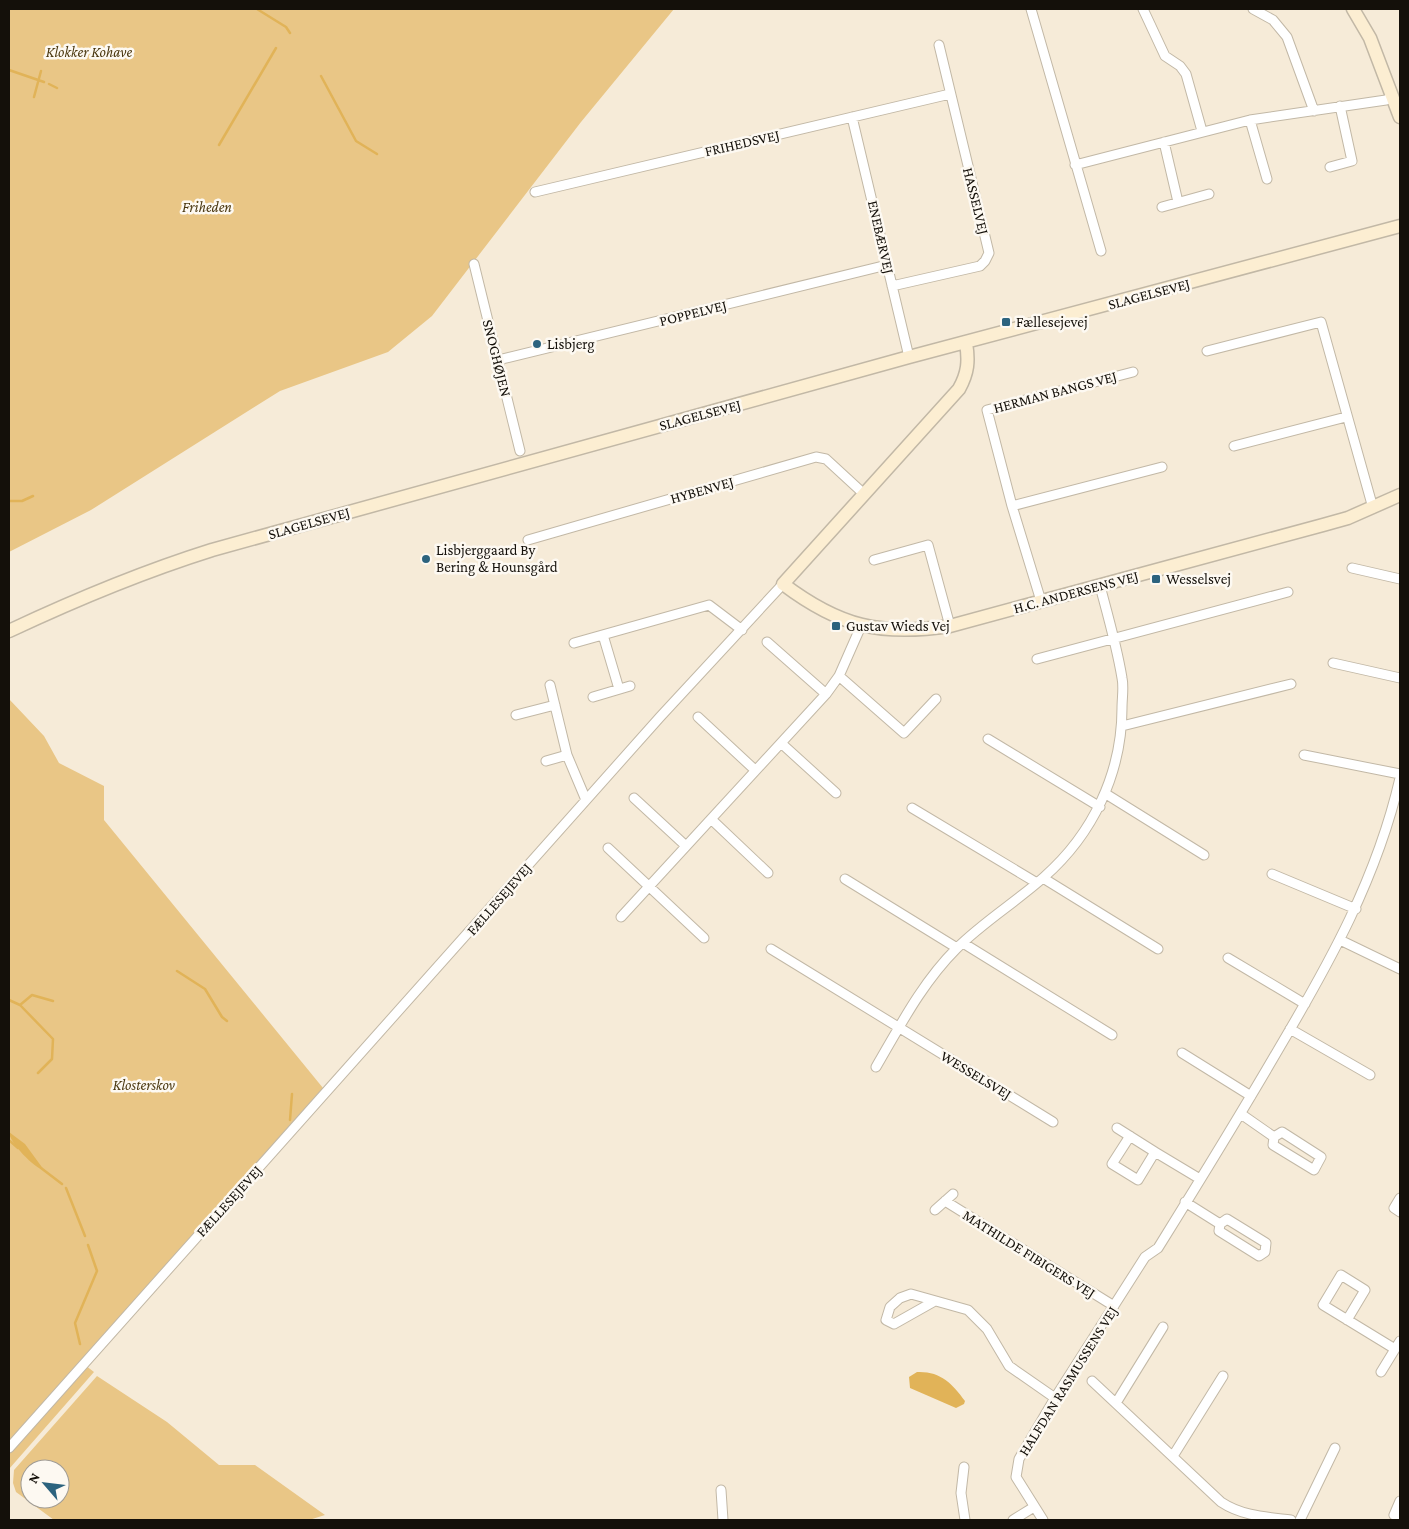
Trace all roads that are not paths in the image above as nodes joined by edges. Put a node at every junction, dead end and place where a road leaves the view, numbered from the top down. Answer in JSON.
{"nodes":[{"id":1,"x":1031,"y":9,"type":"edge"},
{"id":2,"x":1143,"y":9,"type":"edge"},
{"id":3,"x":1253,"y":9,"type":"edge"},
{"id":4,"x":1353,"y":9,"type":"edge"},
{"id":5,"x":939,"y":45,"type":"dead end"},
{"id":6,"x":950,"y":94,"type":"junction"},
{"id":7,"x":1392,"y":96,"type":"junction"},
{"id":8,"x":1340,"y":106,"type":"junction"},
{"id":9,"x":1314,"y":111,"type":"junction"},
{"id":10,"x":852,"y":117,"type":"junction"},
{"id":11,"x":1400,"y":117,"type":"edge"},
{"id":12,"x":1250,"y":120,"type":"junction"},
{"id":13,"x":1202,"y":131,"type":"junction"},
{"id":14,"x":1164,"y":142,"type":"junction"},
{"id":15,"x":1075,"y":165,"type":"junction"},
{"id":16,"x":1330,"y":168,"type":"dead end"},
{"id":17,"x":1266,"y":179,"type":"dead end"},
{"id":18,"x":534,"y":192,"type":"dead end"},
{"id":19,"x":1209,"y":194,"type":"dead end"},
{"id":20,"x":1178,"y":202,"type":"junction"},
{"id":21,"x":1162,"y":207,"type":"dead end"},
{"id":22,"x":1400,"y":226,"type":"edge"},
{"id":23,"x":1101,"y":251,"type":"dead end"},
{"id":24,"x":474,"y":264,"type":"dead end"},
{"id":25,"x":887,"y":265,"type":"junction"},
{"id":26,"x":892,"y":286,"type":"junction"},
{"id":27,"x":966,"y":343,"type":"junction"},
{"id":28,"x":1207,"y":351,"type":"dead end"},
{"id":29,"x":909,"y":358,"type":"junction"},
{"id":30,"x":498,"y":360,"type":"junction"},
{"id":31,"x":1133,"y":372,"type":"dead end"},
{"id":32,"x":1346,"y":417,"type":"junction"},
{"id":33,"x":1234,"y":446,"type":"dead end"},
{"id":34,"x":520,"y":451,"type":"dead end"},
{"id":35,"x":1162,"y":467,"type":"dead end"},
{"id":36,"x":864,"y":494,"type":"junction"},
{"id":37,"x":1400,"y":495,"type":"edge"},
{"id":38,"x":1012,"y":506,"type":"junction"},
{"id":39,"x":1373,"y":508,"type":"junction"},
{"id":40,"x":528,"y":540,"type":"dead end"},
{"id":41,"x":874,"y":560,"type":"dead end"},
{"id":42,"x":1352,"y":568,"type":"dead end"},
{"id":43,"x":1400,"y":579,"type":"edge"},
{"id":44,"x":783,"y":584,"type":"junction"},
{"id":45,"x":1100,"y":586,"type":"junction"},
{"id":46,"x":1288,"y":592,"type":"dead end"},
{"id":47,"x":1041,"y":601,"type":"junction"},
{"id":48,"x":861,"y":626,"type":"junction"},
{"id":49,"x":950,"y":626,"type":"junction"},
{"id":50,"x":742,"y":630,"type":"junction"},
{"id":51,"x":9,"y":631,"type":"edge"},
{"id":52,"x":603,"y":634,"type":"junction"},
{"id":53,"x":1114,"y":639,"type":"junction"},
{"id":54,"x":767,"y":642,"type":"dead end"},
{"id":55,"x":574,"y":643,"type":"dead end"},
{"id":56,"x":1037,"y":659,"type":"dead end"},
{"id":57,"x":1333,"y":663,"type":"dead end"},
{"id":58,"x":839,"y":676,"type":"junction"},
{"id":59,"x":1400,"y":678,"type":"edge"},
{"id":60,"x":1291,"y":684,"type":"dead end"},
{"id":61,"x":550,"y":685,"type":"dead end"},
{"id":62,"x":630,"y":686,"type":"dead end"},
{"id":63,"x":618,"y":689,"type":"junction"},
{"id":64,"x":826,"y":694,"type":"junction"},
{"id":65,"x":593,"y":697,"type":"dead end"},
{"id":66,"x":936,"y":698,"type":"dead end"},
{"id":67,"x":555,"y":705,"type":"junction"},
{"id":68,"x":516,"y":715,"type":"dead end"},
{"id":69,"x":698,"y":716,"type":"dead end"},
{"id":70,"x":1122,"y":726,"type":"junction"},
{"id":71,"x":988,"y":739,"type":"dead end"},
{"id":72,"x":781,"y":743,"type":"junction"},
{"id":73,"x":567,"y":755,"type":"junction"},
{"id":74,"x":1304,"y":756,"type":"dead end"},
{"id":75,"x":546,"y":761,"type":"dead end"},
{"id":76,"x":755,"y":770,"type":"junction"},
{"id":77,"x":1400,"y":774,"type":"edge"},
{"id":78,"x":1400,"y":778,"type":"edge"},
{"id":79,"x":836,"y":793,"type":"dead end"},
{"id":80,"x":1106,"y":794,"type":"junction"},
{"id":81,"x":634,"y":798,"type":"dead end"},
{"id":82,"x":586,"y":800,"type":"junction"},
{"id":83,"x":1100,"y":807,"type":"junction"},
{"id":84,"x":912,"y":808,"type":"dead end"},
{"id":85,"x":1396,"y":814,"type":"edge"},
{"id":86,"x":711,"y":819,"type":"junction"},
{"id":87,"x":686,"y":846,"type":"junction"},
{"id":88,"x":608,"y":848,"type":"dead end"},
{"id":89,"x":1204,"y":855,"type":"dead end"},
{"id":90,"x":768,"y":873,"type":"dead end"},
{"id":91,"x":1272,"y":874,"type":"dead end"},
{"id":92,"x":844,"y":879,"type":"dead end"},
{"id":93,"x":1040,"y":881,"type":"junction"},
{"id":94,"x":649,"y":886,"type":"junction"},
{"id":95,"x":1356,"y":909,"type":"junction"},
{"id":96,"x":621,"y":917,"type":"dead end"},
{"id":97,"x":704,"y":938,"type":"dead end"},
{"id":98,"x":1340,"y":940,"type":"junction"},
{"id":99,"x":960,"y":945,"type":"junction"},
{"id":100,"x":771,"y":949,"type":"dead end"},
{"id":101,"x":1158,"y":949,"type":"dead end"},
{"id":102,"x":1228,"y":958,"type":"dead end"},
{"id":103,"x":1400,"y":967,"type":"edge"},
{"id":104,"x":1305,"y":1004,"type":"junction"},
{"id":105,"x":899,"y":1028,"type":"junction"},
{"id":106,"x":1290,"y":1029,"type":"junction"},
{"id":107,"x":1112,"y":1035,"type":"dead end"},
{"id":108,"x":1182,"y":1053,"type":"dead end"},
{"id":109,"x":876,"y":1067,"type":"dead end"},
{"id":110,"x":1370,"y":1075,"type":"dead end"},
{"id":111,"x":1251,"y":1096,"type":"junction"},
{"id":112,"x":1240,"y":1114,"type":"junction"},
{"id":113,"x":1053,"y":1122,"type":"dead end"},
{"id":114,"x":1117,"y":1128,"type":"dead end"},
{"id":115,"x":1130,"y":1136,"type":"junction"},
{"id":116,"x":1274,"y":1137,"type":"junction"},
{"id":117,"x":1155,"y":1152,"type":"junction"},
{"id":118,"x":1200,"y":1179,"type":"junction"},
{"id":119,"x":953,"y":1194,"type":"dead end"},
{"id":120,"x":1400,"y":1198,"type":"edge"},
{"id":121,"x":945,"y":1201,"type":"junction"},
{"id":122,"x":1185,"y":1202,"type":"junction"},
{"id":123,"x":935,"y":1210,"type":"dead end"},
{"id":124,"x":1400,"y":1212,"type":"edge"},
{"id":125,"x":1220,"y":1224,"type":"junction"},
{"id":126,"x":933,"y":1302,"type":"junction"},
{"id":127,"x":1114,"y":1306,"type":"junction"},
{"id":128,"x":1347,"y":1320,"type":"junction"},
{"id":129,"x":1163,"y":1327,"type":"dead end"},
{"id":130,"x":1398,"y":1345,"type":"edge"},
{"id":131,"x":1381,"y":1372,"type":"dead end"},
{"id":132,"x":1223,"y":1376,"type":"dead end"},
{"id":133,"x":1092,"y":1381,"type":"dead end"},
{"id":134,"x":1055,"y":1398,"type":"junction"},
{"id":135,"x":1116,"y":1403,"type":"junction"},
{"id":136,"x":9,"y":1448,"type":"edge"},
{"id":137,"x":1334,"y":1448,"type":"dead end"},
{"id":138,"x":1173,"y":1456,"type":"junction"},
{"id":139,"x":964,"y":1467,"type":"dead end"},
{"id":140,"x":721,"y":1490,"type":"dead end"},
{"id":141,"x":1400,"y":1501,"type":"edge"},
{"id":142,"x":1034,"y":1507,"type":"junction"},
{"id":143,"x":1400,"y":1519,"type":"edge"},
{"id":144,"x":723,"y":1520,"type":"edge"},
{"id":145,"x":965,"y":1520,"type":"edge"},
{"id":146,"x":1013,"y":1520,"type":"edge"},
{"id":147,"x":1043,"y":1520,"type":"edge"},
{"id":148,"x":1290,"y":1520,"type":"edge"},
{"id":149,"x":1300,"y":1520,"type":"edge"}],
"edges":[{"from":1,"to":15,"type":"street"},
{"from":2,"to":13,"type":"street"},
{"from":3,"to":9,"type":"street"},
{"from":4,"to":7,"type":"street"},
{"from":5,"to":6,"type":"street","name":"HASSELVEJ"},
{"from":6,"to":10,"type":"street","name":"FRIHEDSVEJ"},
{"from":6,"to":26,"type":"street","name":"HASSELVEJ"},
{"from":7,"to":8,"type":"street"},
{"from":7,"to":11,"type":"street"},
{"from":8,"to":9,"type":"street"},
{"from":8,"to":16,"type":"street"},
{"from":9,"to":12,"type":"street"},
{"from":10,"to":18,"type":"street","name":"FRIHEDSVEJ"},
{"from":10,"to":25,"type":"street","name":"ENEBÆRVEJ"},
{"from":12,"to":13,"type":"street"},
{"from":12,"to":17,"type":"street"},
{"from":13,"to":14,"type":"street"},
{"from":14,"to":15,"type":"street"},
{"from":14,"to":20,"type":"street"},
{"from":15,"to":23,"type":"street"},
{"from":19,"to":20,"type":"street"},
{"from":20,"to":21,"type":"street"},
{"from":22,"to":27,"type":"street","name":"SLAGELSEVEJ"},
{"from":24,"to":30,"type":"street","name":"SNOGHØJEN"},
{"from":25,"to":26,"type":"street","name":"ENEBÆRVEJ"},
{"from":25,"to":30,"type":"street","name":"POPPELVEJ"},
{"from":26,"to":29,"type":"street","name":"ENEBÆRVEJ"},
{"from":27,"to":29,"type":"street","name":"SLAGELSEVEJ"},
{"from":27,"to":36,"type":"street","name":"FÆLLESEJEVEJ"},
{"from":28,"to":32,"type":"street"},
{"from":29,"to":51,"type":"street","name":"SLAGELSEVEJ"},
{"from":30,"to":34,"type":"street","name":"SNOGHØJEN"},
{"from":31,"to":38,"type":"street","name":"HERMAN BANGS VEJ"},
{"from":32,"to":33,"type":"street"},
{"from":32,"to":39,"type":"street"},
{"from":35,"to":38,"type":"street"},
{"from":36,"to":40,"type":"street","name":"HYBENVEJ"},
{"from":36,"to":44,"type":"street","name":"FÆLLESEJEVEJ"},
{"from":37,"to":39,"type":"street","name":"H.C. ANDERSENS VEJ"},
{"from":38,"to":47,"type":"street","name":"HERMAN BANGS VEJ"},
{"from":39,"to":45,"type":"street","name":"H.C. ANDERSENS VEJ"},
{"from":41,"to":49,"type":"street"},
{"from":42,"to":43,"type":"street"},
{"from":44,"to":48,"type":"street","name":"H.C. ANDERSENS VEJ"},
{"from":44,"to":50,"type":"street","name":"FÆLLESEJEVEJ"},
{"from":45,"to":47,"type":"street","name":"H.C. ANDERSENS VEJ"},
{"from":45,"to":53,"type":"street"},
{"from":46,"to":53,"type":"street"},
{"from":47,"to":49,"type":"street","name":"H.C. ANDERSENS VEJ"},
{"from":48,"to":49,"type":"street","name":"H.C. ANDERSENS VEJ"},
{"from":48,"to":58,"type":"street"},
{"from":50,"to":52,"type":"street"},
{"from":50,"to":82,"type":"street","name":"FÆLLESEJEVEJ"},
{"from":52,"to":55,"type":"street"},
{"from":52,"to":63,"type":"street"},
{"from":53,"to":56,"type":"street"},
{"from":53,"to":70,"type":"street"},
{"from":54,"to":64,"type":"street"},
{"from":57,"to":59,"type":"street"},
{"from":58,"to":64,"type":"street"},
{"from":58,"to":66,"type":"street"},
{"from":60,"to":70,"type":"street"},
{"from":61,"to":67,"type":"street"},
{"from":62,"to":63,"type":"street"},
{"from":63,"to":65,"type":"street"},
{"from":64,"to":72,"type":"street"},
{"from":67,"to":68,"type":"street"},
{"from":67,"to":73,"type":"street"},
{"from":69,"to":76,"type":"street"},
{"from":70,"to":80,"type":"street"},
{"from":71,"to":83,"type":"street"},
{"from":72,"to":76,"type":"street"},
{"from":72,"to":79,"type":"street"},
{"from":73,"to":75,"type":"street"},
{"from":73,"to":82,"type":"street"},
{"from":74,"to":77,"type":"street"},
{"from":76,"to":86,"type":"street"},
{"from":78,"to":85,"type":"street","name":"HALFDAN RASMUSSENS VEJ"},
{"from":80,"to":83,"type":"street"},
{"from":80,"to":89,"type":"street"},
{"from":81,"to":87,"type":"street"},
{"from":82,"to":136,"type":"street","name":"FÆLLESEJEVEJ"},
{"from":83,"to":93,"type":"street"},
{"from":84,"to":93,"type":"street"},
{"from":85,"to":95,"type":"street","name":"HALFDAN RASMUSSENS VEJ"},
{"from":86,"to":87,"type":"street"},
{"from":86,"to":90,"type":"street"},
{"from":87,"to":94,"type":"street"},
{"from":88,"to":94,"type":"street"},
{"from":91,"to":95,"type":"street"},
{"from":92,"to":99,"type":"street"},
{"from":93,"to":99,"type":"street"},
{"from":93,"to":101,"type":"street"},
{"from":94,"to":96,"type":"street"},
{"from":94,"to":97,"type":"street"},
{"from":95,"to":98,"type":"street","name":"HALFDAN RASMUSSENS VEJ"},
{"from":98,"to":103,"type":"street"},
{"from":98,"to":104,"type":"street","name":"HALFDAN RASMUSSENS VEJ"},
{"from":99,"to":105,"type":"street"},
{"from":99,"to":107,"type":"street"},
{"from":100,"to":105,"type":"street","name":"WESSELSVEJ"},
{"from":102,"to":104,"type":"street"},
{"from":104,"to":106,"type":"street","name":"HALFDAN RASMUSSENS VEJ"},
{"from":105,"to":109,"type":"street"},
{"from":105,"to":113,"type":"street","name":"WESSELSVEJ"},
{"from":106,"to":110,"type":"street"},
{"from":106,"to":111,"type":"street","name":"HALFDAN RASMUSSENS VEJ"},
{"from":108,"to":111,"type":"street"},
{"from":111,"to":112,"type":"street","name":"HALFDAN RASMUSSENS VEJ"},
{"from":112,"to":116,"type":"street"},
{"from":112,"to":118,"type":"street","name":"HALFDAN RASMUSSENS VEJ"},
{"from":114,"to":115,"type":"street"},
{"from":115,"to":117,"type":"street"},
{"from":115,"to":117,"type":"street"},
{"from":116,"to":116,"type":"street"},
{"from":117,"to":118,"type":"street"},
{"from":118,"to":122,"type":"street","name":"HALFDAN RASMUSSENS VEJ"},
{"from":119,"to":121,"type":"street","name":"MATHILDE FIBIGERS VEJ"},
{"from":120,"to":124,"type":"street"},
{"from":121,"to":123,"type":"street","name":"MATHILDE FIBIGERS VEJ"},
{"from":121,"to":127,"type":"street","name":"MATHILDE FIBIGERS VEJ"},
{"from":122,"to":125,"type":"street"},
{"from":122,"to":127,"type":"street","name":"HALFDAN RASMUSSENS VEJ"},
{"from":125,"to":125,"type":"street"},
{"from":126,"to":126,"type":"street"},
{"from":126,"to":134,"type":"street"},
{"from":127,"to":134,"type":"street","name":"HALFDAN RASMUSSENS VEJ"},
{"from":128,"to":128,"type":"street"},
{"from":128,"to":130,"type":"street"},
{"from":129,"to":135,"type":"street"},
{"from":130,"to":131,"type":"street"},
{"from":132,"to":138,"type":"street"},
{"from":133,"to":135,"type":"street"},
{"from":134,"to":142,"type":"street","name":"HALFDAN RASMUSSENS VEJ"},
{"from":135,"to":138,"type":"street"},
{"from":137,"to":149,"type":"street"},
{"from":138,"to":148,"type":"street"},
{"from":139,"to":145,"type":"street"},
{"from":140,"to":144,"type":"street"},
{"from":141,"to":143,"type":"street"},
{"from":142,"to":146,"type":"street"},
{"from":142,"to":147,"type":"street","name":"HALFDAN RASMUSSENS VEJ"}]}
